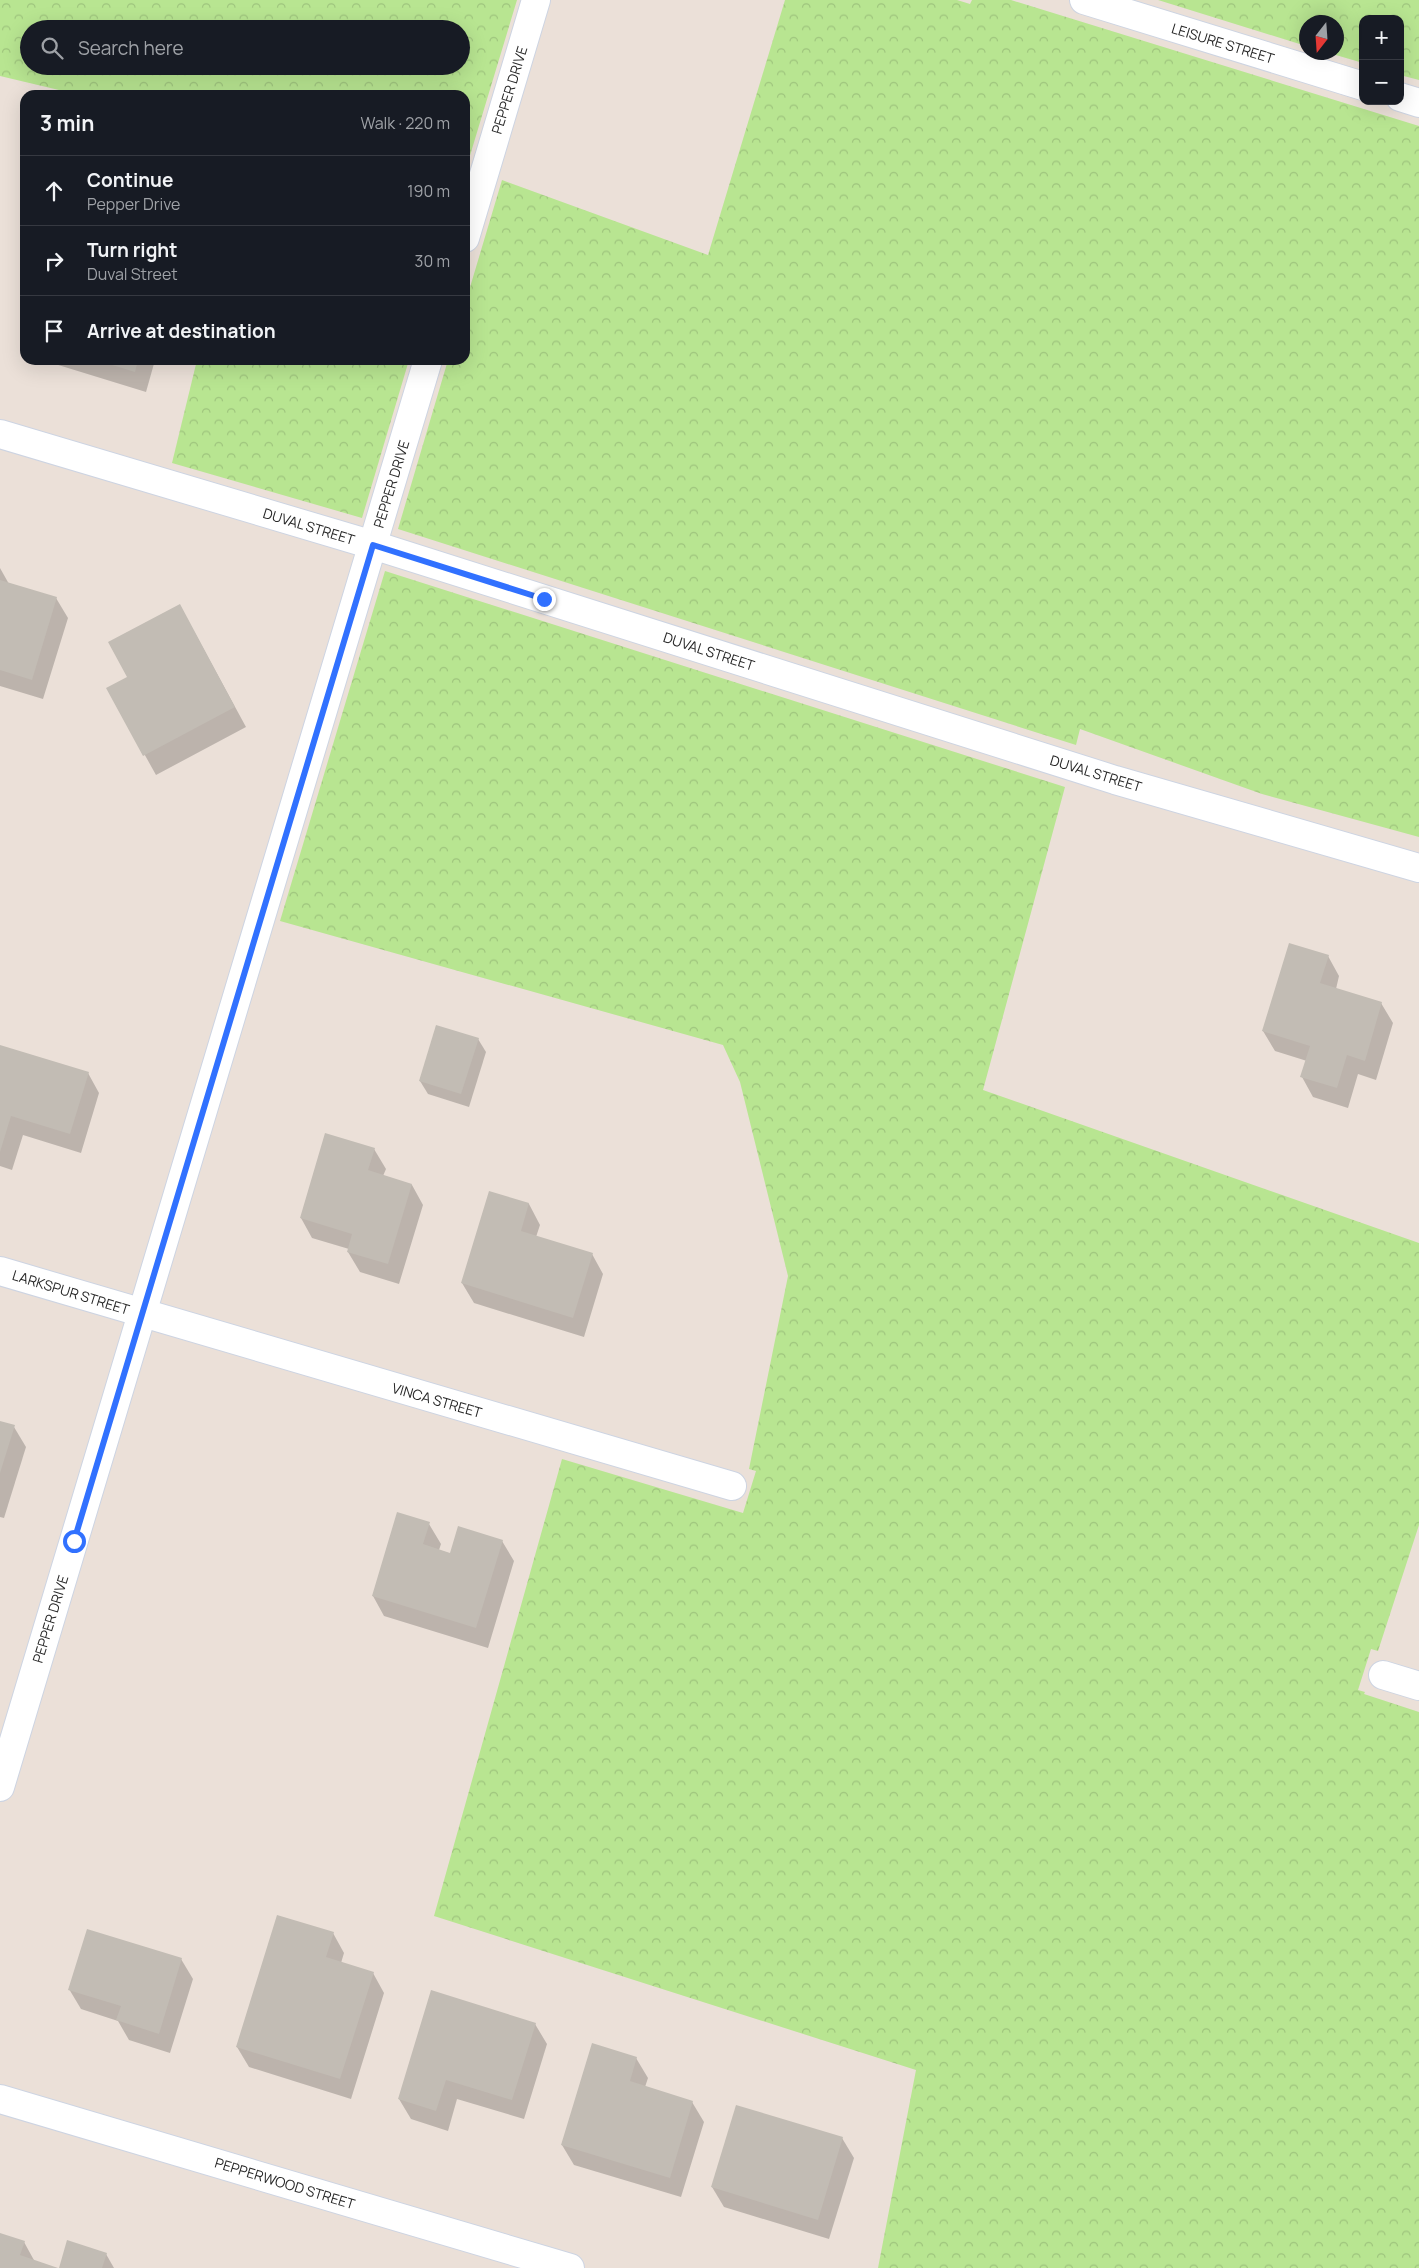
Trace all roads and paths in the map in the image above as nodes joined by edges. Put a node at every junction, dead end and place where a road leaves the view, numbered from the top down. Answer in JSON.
{"nodes":[{"id":1,"x":536,"y":0,"type":"edge"},
{"id":2,"x":1084,"y":0,"type":"edge"},
{"id":3,"x":1359,"y":85,"type":"edge"},
{"id":4,"x":1404,"y":98,"type":"edge"},
{"id":5,"x":1419,"y":103,"type":"edge"},
{"id":6,"x":470,"y":221,"type":"edge"},
{"id":7,"x":427,"y":365,"type":"edge"},
{"id":8,"x":0,"y":434,"type":"edge"},
{"id":9,"x":373,"y":545,"type":"junction"},
{"id":10,"x":1419,"y":868,"type":"edge"},
{"id":11,"x":0,"y":1271,"type":"edge"},
{"id":12,"x":142,"y":1313,"type":"junction"},
{"id":13,"x":732,"y":1486,"type":"dead end"},
{"id":14,"x":1383,"y":1675,"type":"dead end"},
{"id":15,"x":1419,"y":1686,"type":"edge"},
{"id":16,"x":0,"y":1787,"type":"edge"},
{"id":17,"x":0,"y":2099,"type":"edge"},
{"id":18,"x":570,"y":2268,"type":"edge"}],
"edges":[{"from":1,"to":6,"type":"street","name":"PEPPER DRIVE"},
{"from":2,"to":3,"type":"street","name":"LEISURE STREET"},
{"from":4,"to":5,"type":"street"},
{"from":7,"to":9,"type":"street","name":"PEPPER DRIVE"},
{"from":8,"to":9,"type":"street","name":"DUVAL STREET"},
{"from":9,"to":10,"type":"street","name":"DUVAL STREET"},
{"from":9,"to":12,"type":"street","name":"PEPPER DRIVE"},
{"from":11,"to":12,"type":"street","name":"LARKSPUR STREET"},
{"from":12,"to":13,"type":"street","name":"VINCA STREET"},
{"from":12,"to":16,"type":"street","name":"PEPPER DRIVE"},
{"from":14,"to":15,"type":"street"},
{"from":17,"to":18,"type":"street","name":"PEPPERWOOD STREET"}]}
